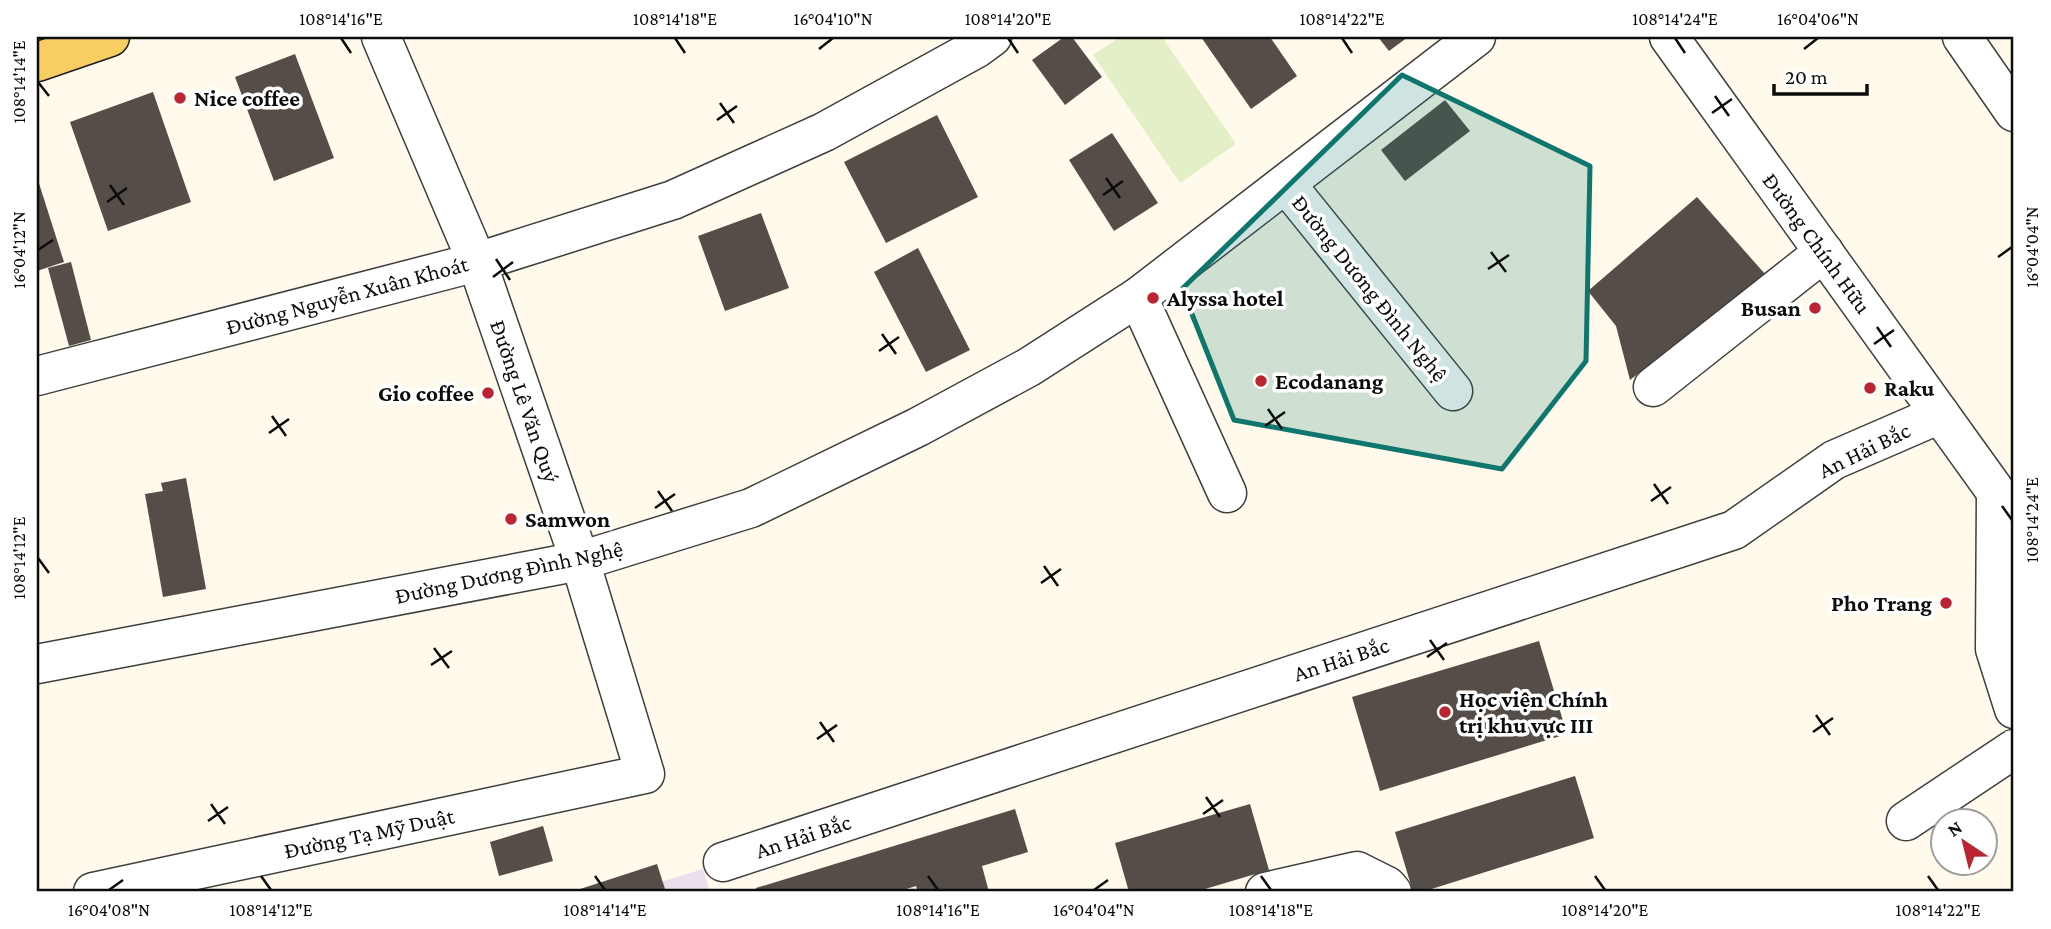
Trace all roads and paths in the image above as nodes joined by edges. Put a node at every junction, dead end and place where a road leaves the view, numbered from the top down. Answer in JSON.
{"nodes":[{"id":1,"x":110,"y":37,"type":"edge"},
{"id":2,"x":381,"y":37,"type":"edge"},
{"id":3,"x":992,"y":37,"type":"edge"},
{"id":4,"x":1476,"y":37,"type":"edge"},
{"id":5,"x":1669,"y":37,"type":"edge"},
{"id":6,"x":1962,"y":37,"type":"edge"},
{"id":7,"x":37,"y":62,"type":"edge"},
{"id":8,"x":2014,"y":112,"type":"edge"},
{"id":9,"x":1286,"y":184,"type":"junction"},
{"id":10,"x":1824,"y":252,"type":"junction"},
{"id":11,"x":477,"y":262,"type":"junction"},
{"id":12,"x":1138,"y":297,"type":"junction"},
{"id":13,"x":37,"y":376,"type":"edge"},
{"id":14,"x":1653,"y":387,"type":"dead end"},
{"id":15,"x":1453,"y":391,"type":"dead end"},
{"id":16,"x":1940,"y":414,"type":"junction"},
{"id":17,"x":1227,"y":493,"type":"dead end"},
{"id":18,"x":2005,"y":504,"type":"edge"},
{"id":19,"x":580,"y":561,"type":"junction"},
{"id":20,"x":37,"y":664,"type":"edge"},
{"id":21,"x":2014,"y":709,"type":"edge"},
{"id":22,"x":2014,"y":750,"type":"edge"},
{"id":23,"x":645,"y":774,"type":"joint"},
{"id":24,"x":1906,"y":821,"type":"dead end"},
{"id":25,"x":723,"y":862,"type":"dead end"},
{"id":26,"x":93,"y":892,"type":"edge"},
{"id":27,"x":1265,"y":892,"type":"edge"},
{"id":28,"x":1392,"y":892,"type":"edge"}],
"edges":[{"from":1,"to":7,"type":"main road"},
{"from":2,"to":11,"type":"street","name":"Đường Lê Văn Quý"},
{"from":3,"to":11,"type":"street","name":"Đường Nguyễn Xuân Khoát"},
{"from":4,"to":9,"type":"street","name":"Đường Dương Đình Nghệ"},
{"from":5,"to":10,"type":"street","name":"Đường Chính Hữu"},
{"from":6,"to":8,"type":"street"},
{"from":9,"to":12,"type":"street","name":"Đường Dương Đình Nghệ"},
{"from":9,"to":15,"type":"street","name":"Đường Dương Đình Nghệ"},
{"from":10,"to":14,"type":"street"},
{"from":10,"to":16,"type":"street","name":"Đường Chính Hữu"},
{"from":11,"to":13,"type":"street","name":"Đường Nguyễn Xuân Khoát"},
{"from":11,"to":19,"type":"street","name":"Đường Lê Văn Quý"},
{"from":12,"to":17,"type":"street"},
{"from":12,"to":19,"type":"street","name":"Đường Dương Đình Nghệ"},
{"from":16,"to":18,"type":"street","name":"Đường Chính Hữu"},
{"from":16,"to":25,"type":"street","name":"An Hải Bắc"},
{"from":18,"to":21,"type":"street"},
{"from":19,"to":20,"type":"street","name":"Đường Dương Đình Nghệ"},
{"from":19,"to":23,"type":"street","name":"Đường Lê Văn Quý"},
{"from":22,"to":24,"type":"street"},
{"from":23,"to":26,"type":"street","name":"Đường Tạ Mỹ Duật"},
{"from":27,"to":28,"type":"street"}]}
